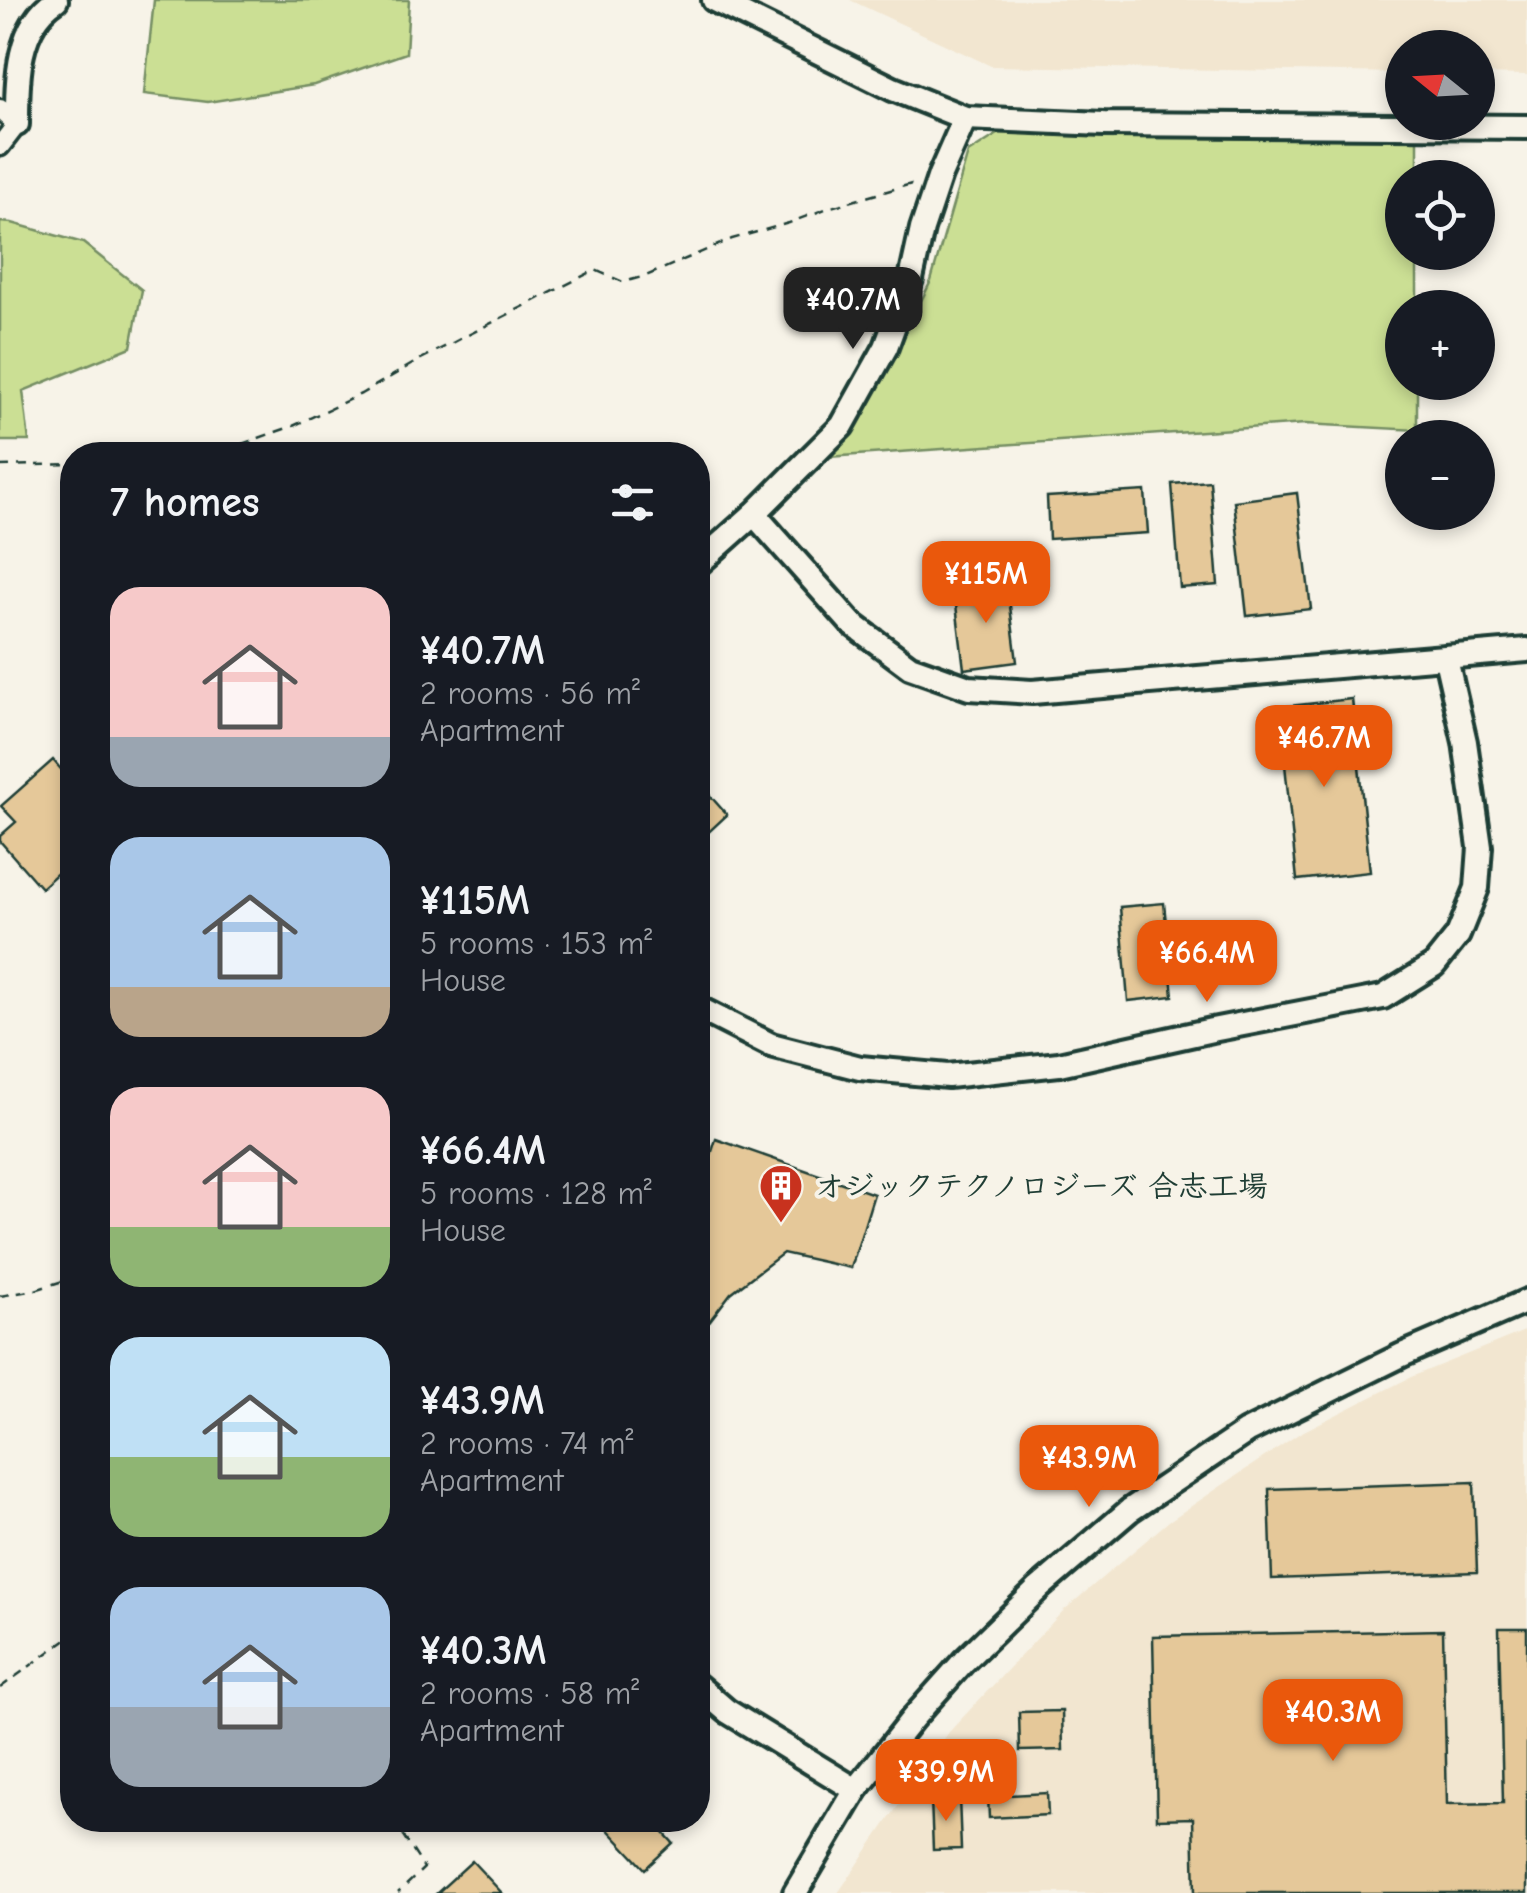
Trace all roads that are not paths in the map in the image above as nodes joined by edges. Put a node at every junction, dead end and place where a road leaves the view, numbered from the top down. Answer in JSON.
{"nodes":[{"id":1,"x":56,"y":0,"type":"edge"},
{"id":2,"x":714,"y":0,"type":"edge"},
{"id":3,"x":8,"y":117,"type":"edge"},
{"id":4,"x":965,"y":118,"type":"junction"},
{"id":5,"x":1527,"y":126,"type":"edge"},
{"id":6,"x":0,"y":146,"type":"edge"},
{"id":7,"x":754,"y":514,"type":"junction"},
{"id":8,"x":710,"y":553,"type":"edge"},
{"id":9,"x":1527,"y":650,"type":"edge"},
{"id":10,"x":1446,"y":659,"type":"junction"},
{"id":11,"x":710,"y":1014,"type":"edge"},
{"id":12,"x":1527,"y":1301,"type":"edge"},
{"id":13,"x":710,"y":1696,"type":"edge"},
{"id":14,"x":856,"y":1790,"type":"junction"},
{"id":15,"x":796,"y":1893,"type":"edge"}],
"edges":[{"from":1,"to":3,"type":"street"},
{"from":2,"to":4,"type":"street"},
{"from":3,"to":6,"type":"street"},
{"from":4,"to":5,"type":"street"},
{"from":4,"to":7,"type":"street"},
{"from":7,"to":8,"type":"street"},
{"from":7,"to":10,"type":"street"},
{"from":9,"to":10,"type":"street"},
{"from":10,"to":11,"type":"street"},
{"from":12,"to":14,"type":"street"},
{"from":13,"to":14,"type":"street"},
{"from":14,"to":15,"type":"street"}]}
